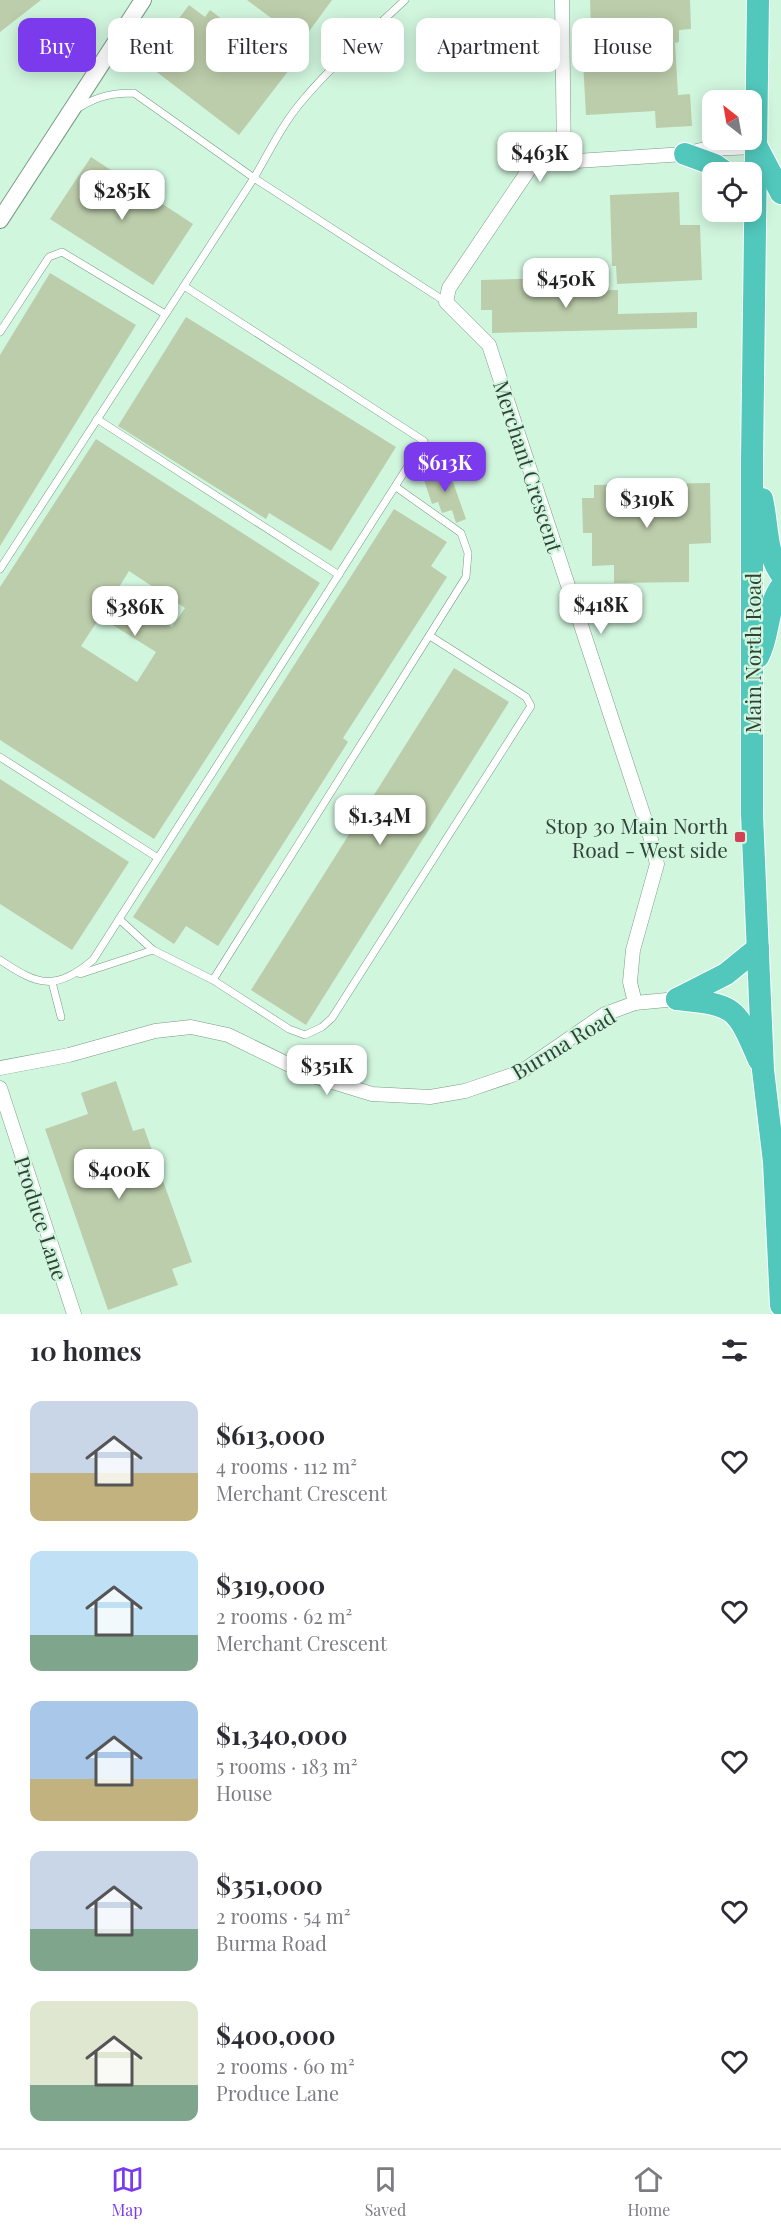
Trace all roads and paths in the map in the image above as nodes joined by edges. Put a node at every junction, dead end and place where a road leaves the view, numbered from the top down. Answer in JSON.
{"nodes":[{"id":1,"x":143,"y":0,"type":"edge"},
{"id":2,"x":405,"y":0,"type":"edge"},
{"id":3,"x":562,"y":0,"type":"edge"},
{"id":4,"x":758,"y":0,"type":"edge"},
{"id":5,"x":757,"y":90,"type":"edge"},
{"id":6,"x":70,"y":113,"type":"junction"},
{"id":7,"x":702,"y":150,"type":"edge"},
{"id":8,"x":759,"y":150,"type":"edge"},
{"id":9,"x":685,"y":154,"type":"junction"},
{"id":10,"x":564,"y":161,"type":"junction"},
{"id":11,"x":707,"y":162,"type":"edge"},
{"id":12,"x":254,"y":178,"type":"junction"},
{"id":13,"x":781,"y":193,"type":"edge"},
{"id":14,"x":1,"y":217,"type":"edge"},
{"id":15,"x":753,"y":222,"type":"edge"},
{"id":16,"x":184,"y":286,"type":"junction"},
{"id":17,"x":446,"y":302,"type":"junction"},
{"id":18,"x":165,"y":314,"type":"junction"},
{"id":19,"x":0,"y":332,"type":"edge"},
{"id":20,"x":97,"y":419,"type":"junction"},
{"id":21,"x":752,"y":461,"type":"junction"},
{"id":22,"x":396,"y":487,"type":"junction"},
{"id":23,"x":0,"y":569,"type":"edge"},
{"id":24,"x":781,"y":574,"type":"edge"},
{"id":25,"x":339,"y":575,"type":"junction"},
{"id":26,"x":781,"y":587,"type":"edge"},
{"id":27,"x":430,"y":636,"type":"junction"},
{"id":28,"x":751,"y":669,"type":"junction"},
{"id":29,"x":0,"y":757,"type":"edge"},
{"id":30,"x":158,"y":858,"type":"junction"},
{"id":31,"x":119,"y":919,"type":"junction"},
{"id":32,"x":758,"y":948,"type":"junction"},
{"id":33,"x":153,"y":950,"type":"junction"},
{"id":34,"x":0,"y":960,"type":"edge"},
{"id":35,"x":75,"y":975,"type":"junction"},
{"id":36,"x":213,"y":980,"type":"junction"},
{"id":37,"x":52,"y":982,"type":"junction"},
{"id":38,"x":677,"y":999,"type":"junction"},
{"id":39,"x":635,"y":1003,"type":"junction"},
{"id":40,"x":61,"y":1017,"type":"dead end"},
{"id":41,"x":0,"y":1068,"type":"edge"},
{"id":42,"x":763,"y":1070,"type":"junction"},
{"id":43,"x":0,"y":1088,"type":"edge"},
{"id":44,"x":781,"y":1305,"type":"edge"},
{"id":45,"x":74,"y":1314,"type":"edge"}],
"edges":[{"from":1,"to":6,"type":"street"},
{"from":2,"to":12,"type":"lane"},
{"from":3,"to":10,"type":"street"},
{"from":4,"to":5,"type":"highway","name":"Main North Road"},
{"from":6,"to":12,"type":"lane","name":"Merchant Crescent"},
{"from":6,"to":14,"type":"street"},
{"from":7,"to":9,"type":"street"},
{"from":8,"to":13,"type":"highway"},
{"from":9,"to":10,"type":"street"},
{"from":9,"to":11,"type":"highway"},
{"from":10,"to":17,"type":"street"},
{"from":12,"to":16,"type":"lane"},
{"from":12,"to":17,"type":"lane","name":"Merchant Crescent"},
{"from":15,"to":21,"type":"highway","name":"Main North Road"},
{"from":16,"to":18,"type":"lane"},
{"from":16,"to":22,"type":"lane"},
{"from":17,"to":39,"type":"street","name":"Merchant Crescent"},
{"from":18,"to":19,"type":"lane"},
{"from":18,"to":20,"type":"lane"},
{"from":20,"to":23,"type":"lane"},
{"from":20,"to":25,"type":"lane"},
{"from":21,"to":24,"type":"highway"},
{"from":21,"to":28,"type":"highway","name":"Main North Road"},
{"from":22,"to":25,"type":"lane"},
{"from":22,"to":27,"type":"lane"},
{"from":25,"to":30,"type":"lane"},
{"from":26,"to":28,"type":"highway"},
{"from":27,"to":36,"type":"lane"},
{"from":27,"to":36,"type":"lane"},
{"from":28,"to":32,"type":"highway","name":"Main North Road"},
{"from":29,"to":30,"type":"lane"},
{"from":30,"to":31,"type":"lane"},
{"from":31,"to":33,"type":"lane"},
{"from":31,"to":35,"type":"lane"},
{"from":32,"to":38,"type":"highway"},
{"from":32,"to":42,"type":"highway","name":"Main North Road"},
{"from":33,"to":35,"type":"lane"},
{"from":33,"to":36,"type":"lane"},
{"from":34,"to":37,"type":"lane"},
{"from":35,"to":37,"type":"lane"},
{"from":37,"to":40,"type":"lane"},
{"from":38,"to":39,"type":"street","name":"Burma Road"},
{"from":38,"to":42,"type":"highway"},
{"from":39,"to":41,"type":"street","name":"Burma Road"},
{"from":42,"to":44,"type":"highway","name":"Main North Road"},
{"from":43,"to":45,"type":"street","name":"Produce Lane"}]}
